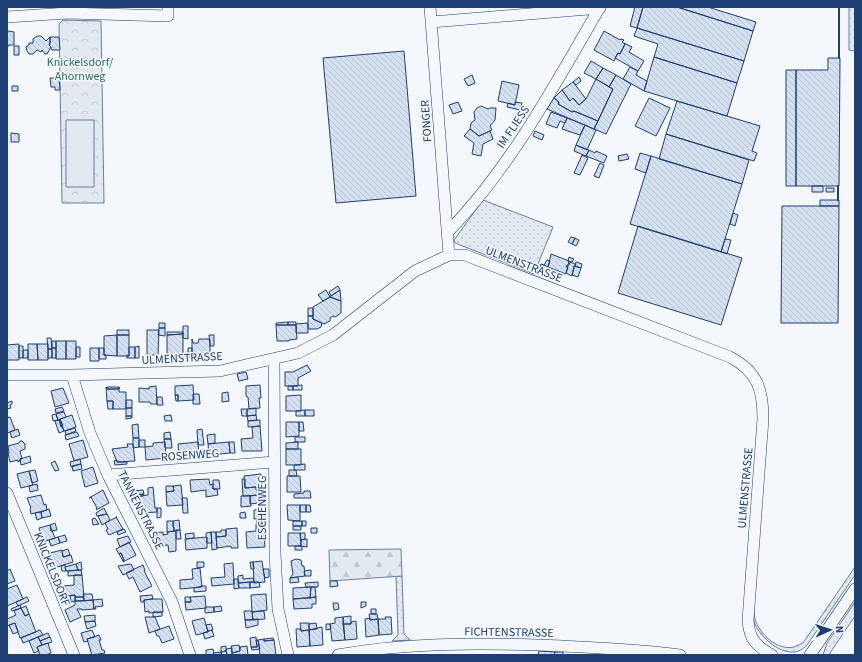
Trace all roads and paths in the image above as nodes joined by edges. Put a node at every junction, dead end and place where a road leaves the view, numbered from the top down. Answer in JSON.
{"nodes":[{"id":1,"x":168,"y":7,"type":"edge"},
{"id":2,"x":430,"y":7,"type":"edge"},
{"id":3,"x":600,"y":7,"type":"edge"},
{"id":4,"x":35,"y":12,"type":"edge"},
{"id":5,"x":7,"y":17,"type":"edge"},
{"id":6,"x":432,"y":22,"type":"junction"},
{"id":7,"x":447,"y":233,"type":"junction"},
{"id":8,"x":449,"y":255,"type":"junction"},
{"id":9,"x":274,"y":359,"type":"junction"},
{"id":10,"x":7,"y":375,"type":"edge"},
{"id":11,"x":72,"y":375,"type":"junction"},
{"id":12,"x":274,"y":462,"type":"junction"},
{"id":13,"x":108,"y":474,"type":"junction"},
{"id":14,"x":7,"y":493,"type":"edge"},
{"id":15,"x":855,"y":589,"type":"edge"},
{"id":16,"x":588,"y":651,"type":"edge"},
{"id":17,"x":757,"y":652,"type":"edge"},
{"id":18,"x":74,"y":655,"type":"edge"},
{"id":19,"x":190,"y":655,"type":"edge"},
{"id":20,"x":288,"y":655,"type":"edge"},
{"id":21,"x":338,"y":655,"type":"edge"},
{"id":22,"x":680,"y":655,"type":"edge"},
{"id":23,"x":772,"y":655,"type":"edge"},
{"id":24,"x":810,"y":655,"type":"edge"}],
"edges":[{"from":1,"to":4,"type":"street"},
{"from":2,"to":6,"type":"street","name":"FONGER"},
{"from":3,"to":6,"type":"street"},
{"from":3,"to":7,"type":"street","name":"IM FLIESS"},
{"from":4,"to":5,"type":"street"},
{"from":6,"to":7,"type":"street","name":"FONGER"},
{"from":7,"to":8,"type":"street"},
{"from":8,"to":9,"type":"street","name":"ULMENSTRASSE"},
{"from":8,"to":17,"type":"street","name":"ULMENSTRASSE"},
{"from":9,"to":11,"type":"street","name":"ULMENSTRASSE"},
{"from":9,"to":12,"type":"street","name":"ESCHENWEG"},
{"from":10,"to":11,"type":"street","name":"ULMENSTRASSE"},
{"from":11,"to":13,"type":"street","name":"TANNENSTRASSE"},
{"from":12,"to":13,"type":"street","name":"ROSENWEG"},
{"from":12,"to":20,"type":"street","name":"ESCHENWEG"},
{"from":13,"to":19,"type":"street","name":"TANNENSTRASSE"},
{"from":14,"to":18,"type":"street","name":"KNICKELSDORF"},
{"from":15,"to":24,"type":"street"},
{"from":16,"to":21,"type":"street","name":"FICHTENSTRASSE"},
{"from":16,"to":22,"type":"street","name":"FICHTENSTRASSE"},
{"from":17,"to":23,"type":"street","name":"ULMENSTRASSE"}]}
